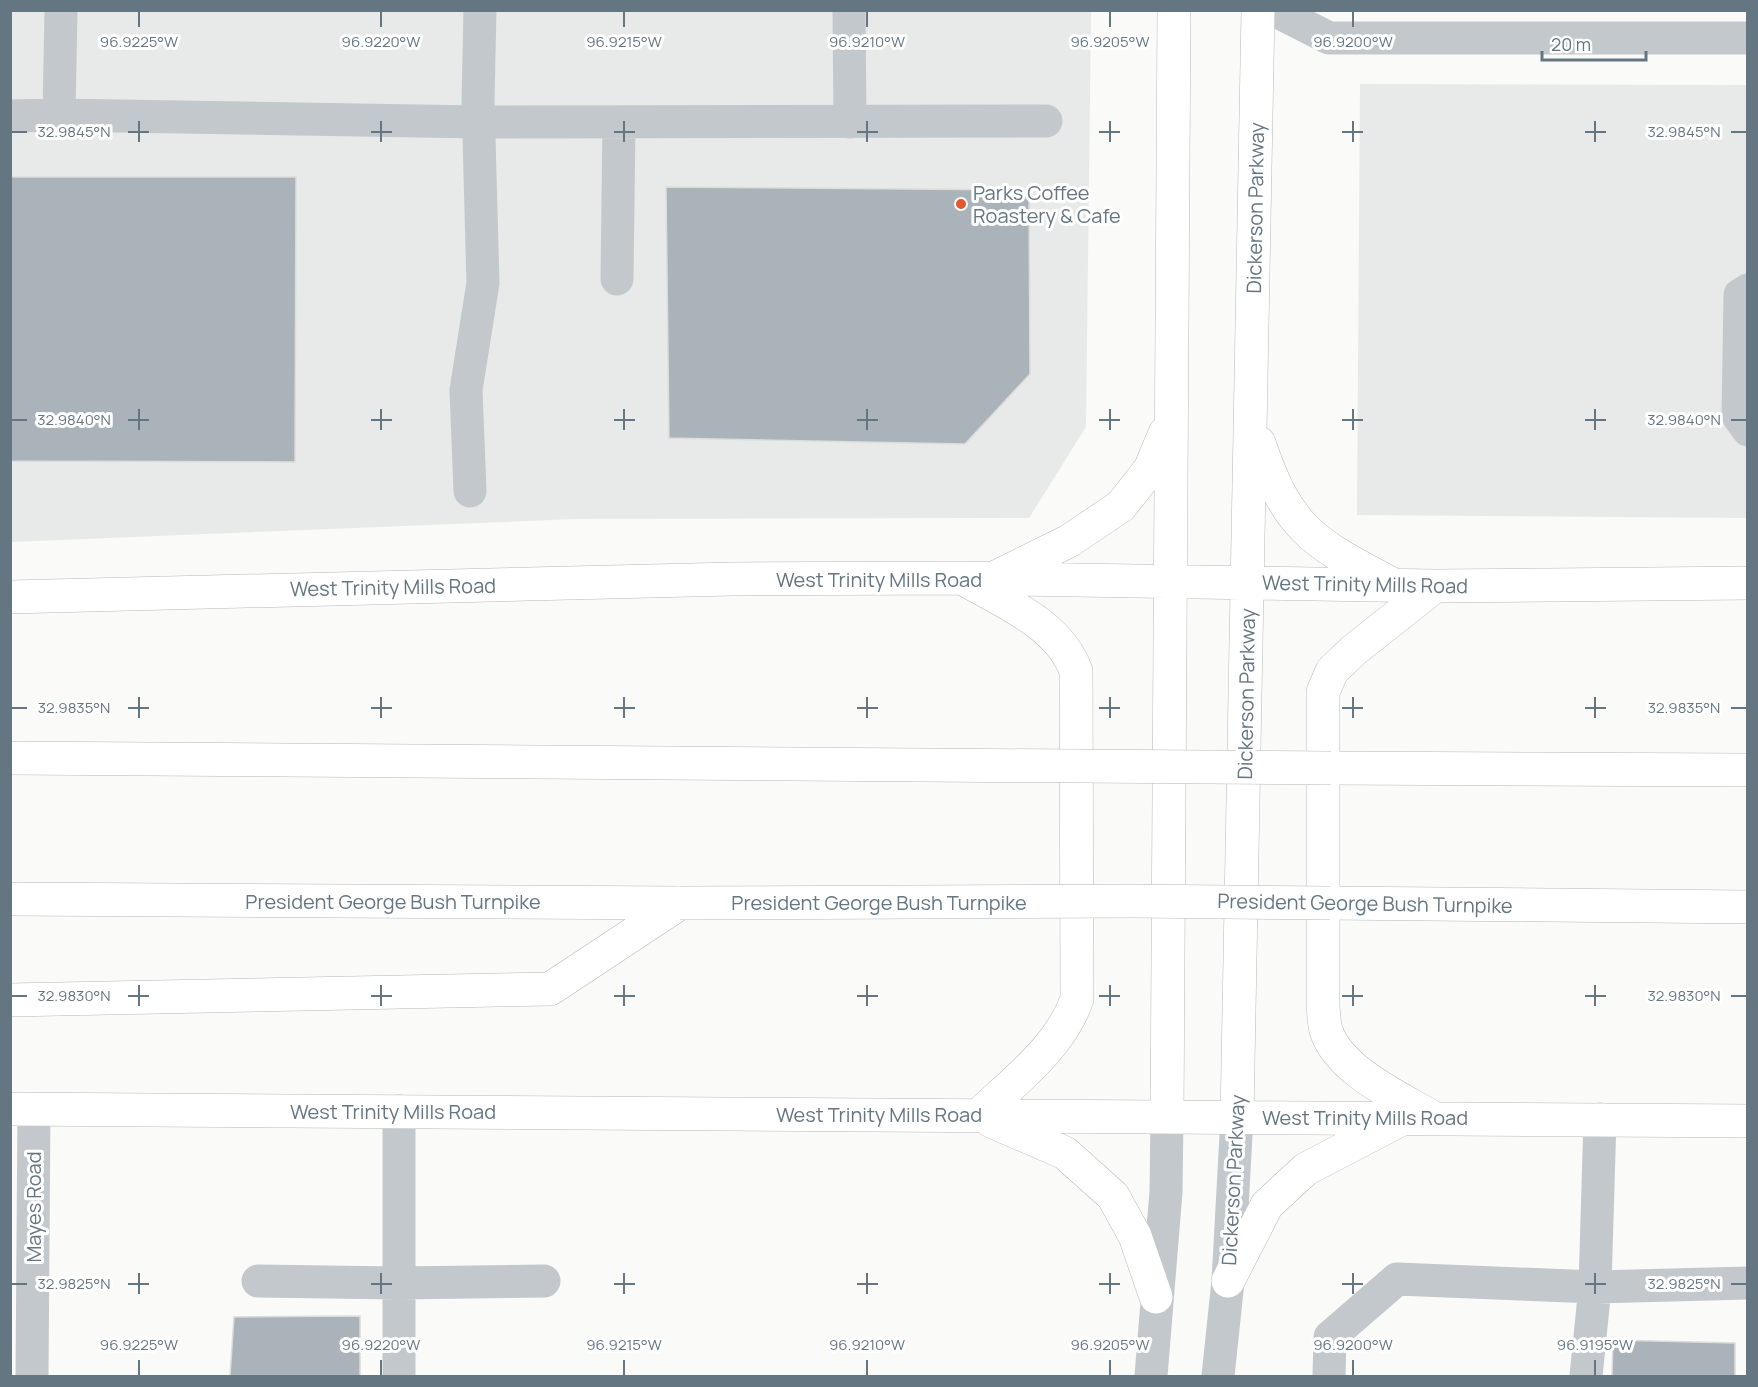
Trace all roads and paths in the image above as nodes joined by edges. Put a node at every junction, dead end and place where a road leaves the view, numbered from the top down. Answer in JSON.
{"nodes":[{"id":1,"x":61,"y":10,"type":"edge"},
{"id":2,"x":480,"y":10,"type":"edge"},
{"id":3,"x":849,"y":10,"type":"edge"},
{"id":4,"x":1174,"y":10,"type":"edge"},
{"id":5,"x":1258,"y":10,"type":"edge"},
{"id":6,"x":1274,"y":10,"type":"edge"},
{"id":7,"x":1748,"y":38,"type":"edge"},
{"id":8,"x":10,"y":116,"type":"edge"},
{"id":9,"x":59,"y":116,"type":"junction"},
{"id":10,"x":1046,"y":121,"type":"dead end"},
{"id":11,"x":478,"y":122,"type":"junction"},
{"id":12,"x":619,"y":122,"type":"junction"},
{"id":13,"x":849,"y":122,"type":"junction"},
{"id":14,"x":617,"y":279,"type":"dead end"},
{"id":15,"x":1748,"y":290,"type":"edge"},
{"id":16,"x":1170,"y":420,"type":"junction"},
{"id":17,"x":1252,"y":424,"type":"junction"},
{"id":18,"x":1748,"y":430,"type":"edge"},
{"id":19,"x":470,"y":490,"type":"dead end"},
{"id":20,"x":962,"y":578,"type":"junction"},
{"id":21,"x":994,"y":579,"type":"junction"},
{"id":22,"x":1172,"y":582,"type":"junction"},
{"id":23,"x":1249,"y":583,"type":"junction"},
{"id":24,"x":1748,"y":583,"type":"edge"},
{"id":25,"x":1394,"y":585,"type":"junction"},
{"id":26,"x":1435,"y":586,"type":"junction"},
{"id":27,"x":10,"y":597,"type":"edge"},
{"id":28,"x":10,"y":758,"type":"edge"},
{"id":29,"x":1748,"y":770,"type":"edge"},
{"id":30,"x":10,"y":899,"type":"edge"},
{"id":31,"x":680,"y":903,"type":"junction"},
{"id":32,"x":1748,"y":907,"type":"edge"},
{"id":33,"x":10,"y":1000,"type":"edge"},
{"id":34,"x":22,"y":1109,"type":"edge"},
{"id":35,"x":399,"y":1111,"type":"junction"},
{"id":36,"x":979,"y":1115,"type":"junction"},
{"id":37,"x":1167,"y":1116,"type":"junction"},
{"id":38,"x":1237,"y":1117,"type":"junction"},
{"id":39,"x":1417,"y":1118,"type":"junction"},
{"id":40,"x":1600,"y":1119,"type":"junction"},
{"id":41,"x":1748,"y":1121,"type":"edge"},
{"id":42,"x":258,"y":1281,"type":"dead end"},
{"id":43,"x":544,"y":1281,"type":"dead end"},
{"id":44,"x":1228,"y":1281,"type":"junction"},
{"id":45,"x":398,"y":1283,"type":"junction"},
{"id":46,"x":1748,"y":1283,"type":"edge"},
{"id":47,"x":1595,"y":1287,"type":"junction"},
{"id":48,"x":1156,"y":1297,"type":"junction"},
{"id":49,"x":32,"y":1377,"type":"edge"},
{"id":50,"x":399,"y":1377,"type":"edge"},
{"id":51,"x":1151,"y":1377,"type":"edge"},
{"id":52,"x":1218,"y":1377,"type":"edge"},
{"id":53,"x":1329,"y":1377,"type":"edge"},
{"id":54,"x":1586,"y":1377,"type":"edge"}],
"edges":[{"from":1,"to":9,"type":"street"},
{"from":2,"to":11,"type":"street"},
{"from":3,"to":13,"type":"street"},
{"from":4,"to":16,"type":"main road"},
{"from":5,"to":17,"type":"main road","name":"Dickerson Parkway"},
{"from":6,"to":7,"type":"street"},
{"from":8,"to":9,"type":"street"},
{"from":9,"to":11,"type":"street"},
{"from":10,"to":13,"type":"street"},
{"from":11,"to":12,"type":"street"},
{"from":11,"to":19,"type":"street"},
{"from":12,"to":13,"type":"street"},
{"from":12,"to":14,"type":"street"},
{"from":15,"to":18,"type":"street"},
{"from":16,"to":21,"type":"main road"},
{"from":16,"to":22,"type":"main road"},
{"from":17,"to":23,"type":"main road","name":"Dickerson Parkway"},
{"from":17,"to":25,"type":"main road"},
{"from":20,"to":21,"type":"main road","name":"West Trinity Mills Road"},
{"from":20,"to":27,"type":"main road","name":"West Trinity Mills Road"},
{"from":20,"to":36,"type":"main road"},
{"from":21,"to":22,"type":"main road","name":"West Trinity Mills Road"},
{"from":22,"to":23,"type":"main road","name":"West Trinity Mills Road"},
{"from":22,"to":37,"type":"main road"},
{"from":23,"to":25,"type":"main road","name":"West Trinity Mills Road"},
{"from":23,"to":38,"type":"main road","name":"Dickerson Parkway"},
{"from":24,"to":26,"type":"main road","name":"West Trinity Mills Road"},
{"from":25,"to":26,"type":"main road","name":"West Trinity Mills Road"},
{"from":26,"to":39,"type":"main road"},
{"from":28,"to":29,"type":"main road","bridge":true},
{"from":30,"to":31,"type":"main road","name":"President George Bush Turnpike"},
{"from":31,"to":32,"type":"main road","name":"President George Bush Turnpike","bridge":true},
{"from":31,"to":33,"type":"main road"},
{"from":34,"to":35,"type":"main road","name":"West Trinity Mills Road"},
{"from":34,"to":49,"type":"street","name":"Mayes Road"},
{"from":35,"to":36,"type":"main road","name":"West Trinity Mills Road"},
{"from":35,"to":45,"type":"street"},
{"from":36,"to":37,"type":"main road","name":"West Trinity Mills Road"},
{"from":36,"to":48,"type":"main road"},
{"from":37,"to":38,"type":"main road","name":"West Trinity Mills Road"},
{"from":37,"to":48,"type":"street"},
{"from":38,"to":39,"type":"main road","name":"West Trinity Mills Road"},
{"from":38,"to":44,"type":"street","name":"Dickerson Parkway"},
{"from":39,"to":40,"type":"main road","name":"West Trinity Mills Road"},
{"from":39,"to":44,"type":"main road"},
{"from":40,"to":41,"type":"main road","name":"West Trinity Mills Road"},
{"from":40,"to":47,"type":"street"},
{"from":42,"to":45,"type":"street"},
{"from":43,"to":45,"type":"street"},
{"from":44,"to":52,"type":"street","name":"Dickerson Parkway"},
{"from":45,"to":50,"type":"street"},
{"from":46,"to":47,"type":"street"},
{"from":47,"to":53,"type":"street"},
{"from":47,"to":54,"type":"street"},
{"from":48,"to":51,"type":"street"}]}
